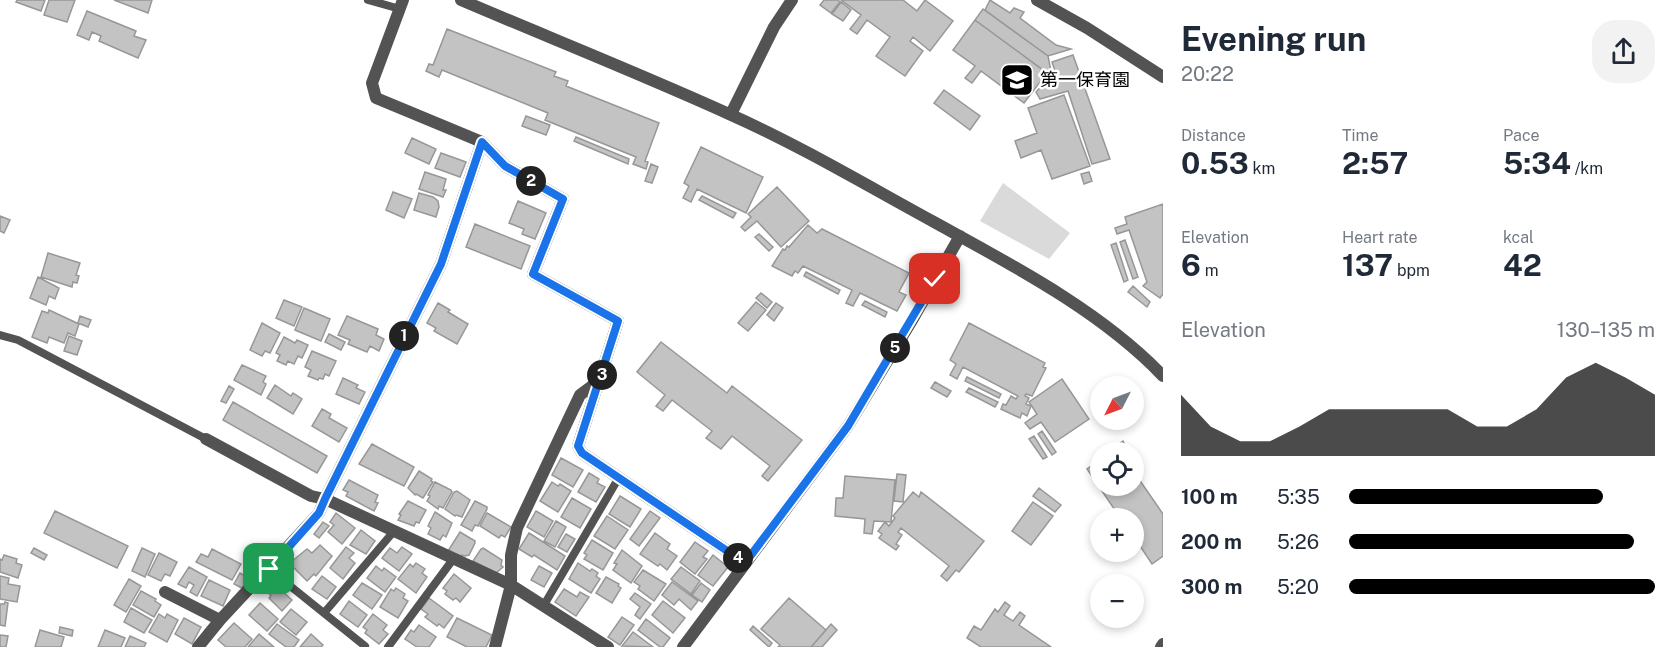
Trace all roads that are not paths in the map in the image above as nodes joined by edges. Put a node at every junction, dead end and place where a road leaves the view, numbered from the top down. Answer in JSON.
{"nodes":[{"id":1,"x":368,"y":0,"type":"edge"},
{"id":2,"x":461,"y":0,"type":"edge"},
{"id":3,"x":792,"y":0,"type":"edge"},
{"id":4,"x":1037,"y":0,"type":"edge"},
{"id":5,"x":401,"y":5,"type":"edge"},
{"id":6,"x":1163,"y":77,"type":"edge"},
{"id":7,"x":731,"y":114,"type":"junction"},
{"id":8,"x":482,"y":142,"type":"junction"},
{"id":9,"x":960,"y":236,"type":"junction"},
{"id":10,"x":0,"y":335,"type":"edge"},
{"id":11,"x":1163,"y":376,"type":"edge"},
{"id":12,"x":600,"y":380,"type":"junction"},
{"id":13,"x":206,"y":439,"type":"joint"},
{"id":14,"x":618,"y":478,"type":"junction"},
{"id":15,"x":325,"y":499,"type":"junction"},
{"id":16,"x":394,"y":530,"type":"junction"},
{"id":17,"x":454,"y":558,"type":"junction"},
{"id":18,"x":745,"y":563,"type":"junction"},
{"id":19,"x":269,"y":569,"type":"junction"},
{"id":20,"x":511,"y":585,"type":"junction"},
{"id":21,"x":165,"y":592,"type":"dead end"},
{"id":22,"x":544,"y":605,"type":"junction"},
{"id":23,"x":324,"y":613,"type":"junction"},
{"id":24,"x":220,"y":620,"type":"junction"},
{"id":25,"x":204,"y":645,"type":"edge"},
{"id":26,"x":365,"y":646,"type":"edge"},
{"id":27,"x":388,"y":647,"type":"edge"},
{"id":28,"x":495,"y":647,"type":"edge"},
{"id":29,"x":608,"y":647,"type":"edge"},
{"id":30,"x":683,"y":647,"type":"edge"}],
"edges":[{"from":1,"to":5,"type":"lane"},
{"from":2,"to":7,"type":"street"},
{"from":3,"to":7,"type":"street"},
{"from":4,"to":6,"type":"street"},
{"from":5,"to":8,"type":"street"},
{"from":7,"to":9,"type":"street"},
{"from":8,"to":12,"type":"street"},
{"from":8,"to":15,"type":"street"},
{"from":9,"to":11,"type":"street"},
{"from":9,"to":18,"type":"street"},
{"from":10,"to":13,"type":"lane"},
{"from":12,"to":14,"type":"street"},
{"from":12,"to":20,"type":"street"},
{"from":13,"to":15,"type":"street"},
{"from":14,"to":18,"type":"street"},
{"from":14,"to":22,"type":"lane"},
{"from":15,"to":16,"type":"street"},
{"from":15,"to":19,"type":"street"},
{"from":16,"to":17,"type":"street"},
{"from":16,"to":23,"type":"lane"},
{"from":17,"to":20,"type":"street"},
{"from":17,"to":27,"type":"lane"},
{"from":18,"to":30,"type":"street"},
{"from":19,"to":23,"type":"lane"},
{"from":19,"to":24,"type":"street"},
{"from":20,"to":22,"type":"street"},
{"from":20,"to":28,"type":"street"},
{"from":21,"to":24,"type":"street"},
{"from":22,"to":29,"type":"street"},
{"from":23,"to":26,"type":"lane"},
{"from":24,"to":25,"type":"street"}]}
